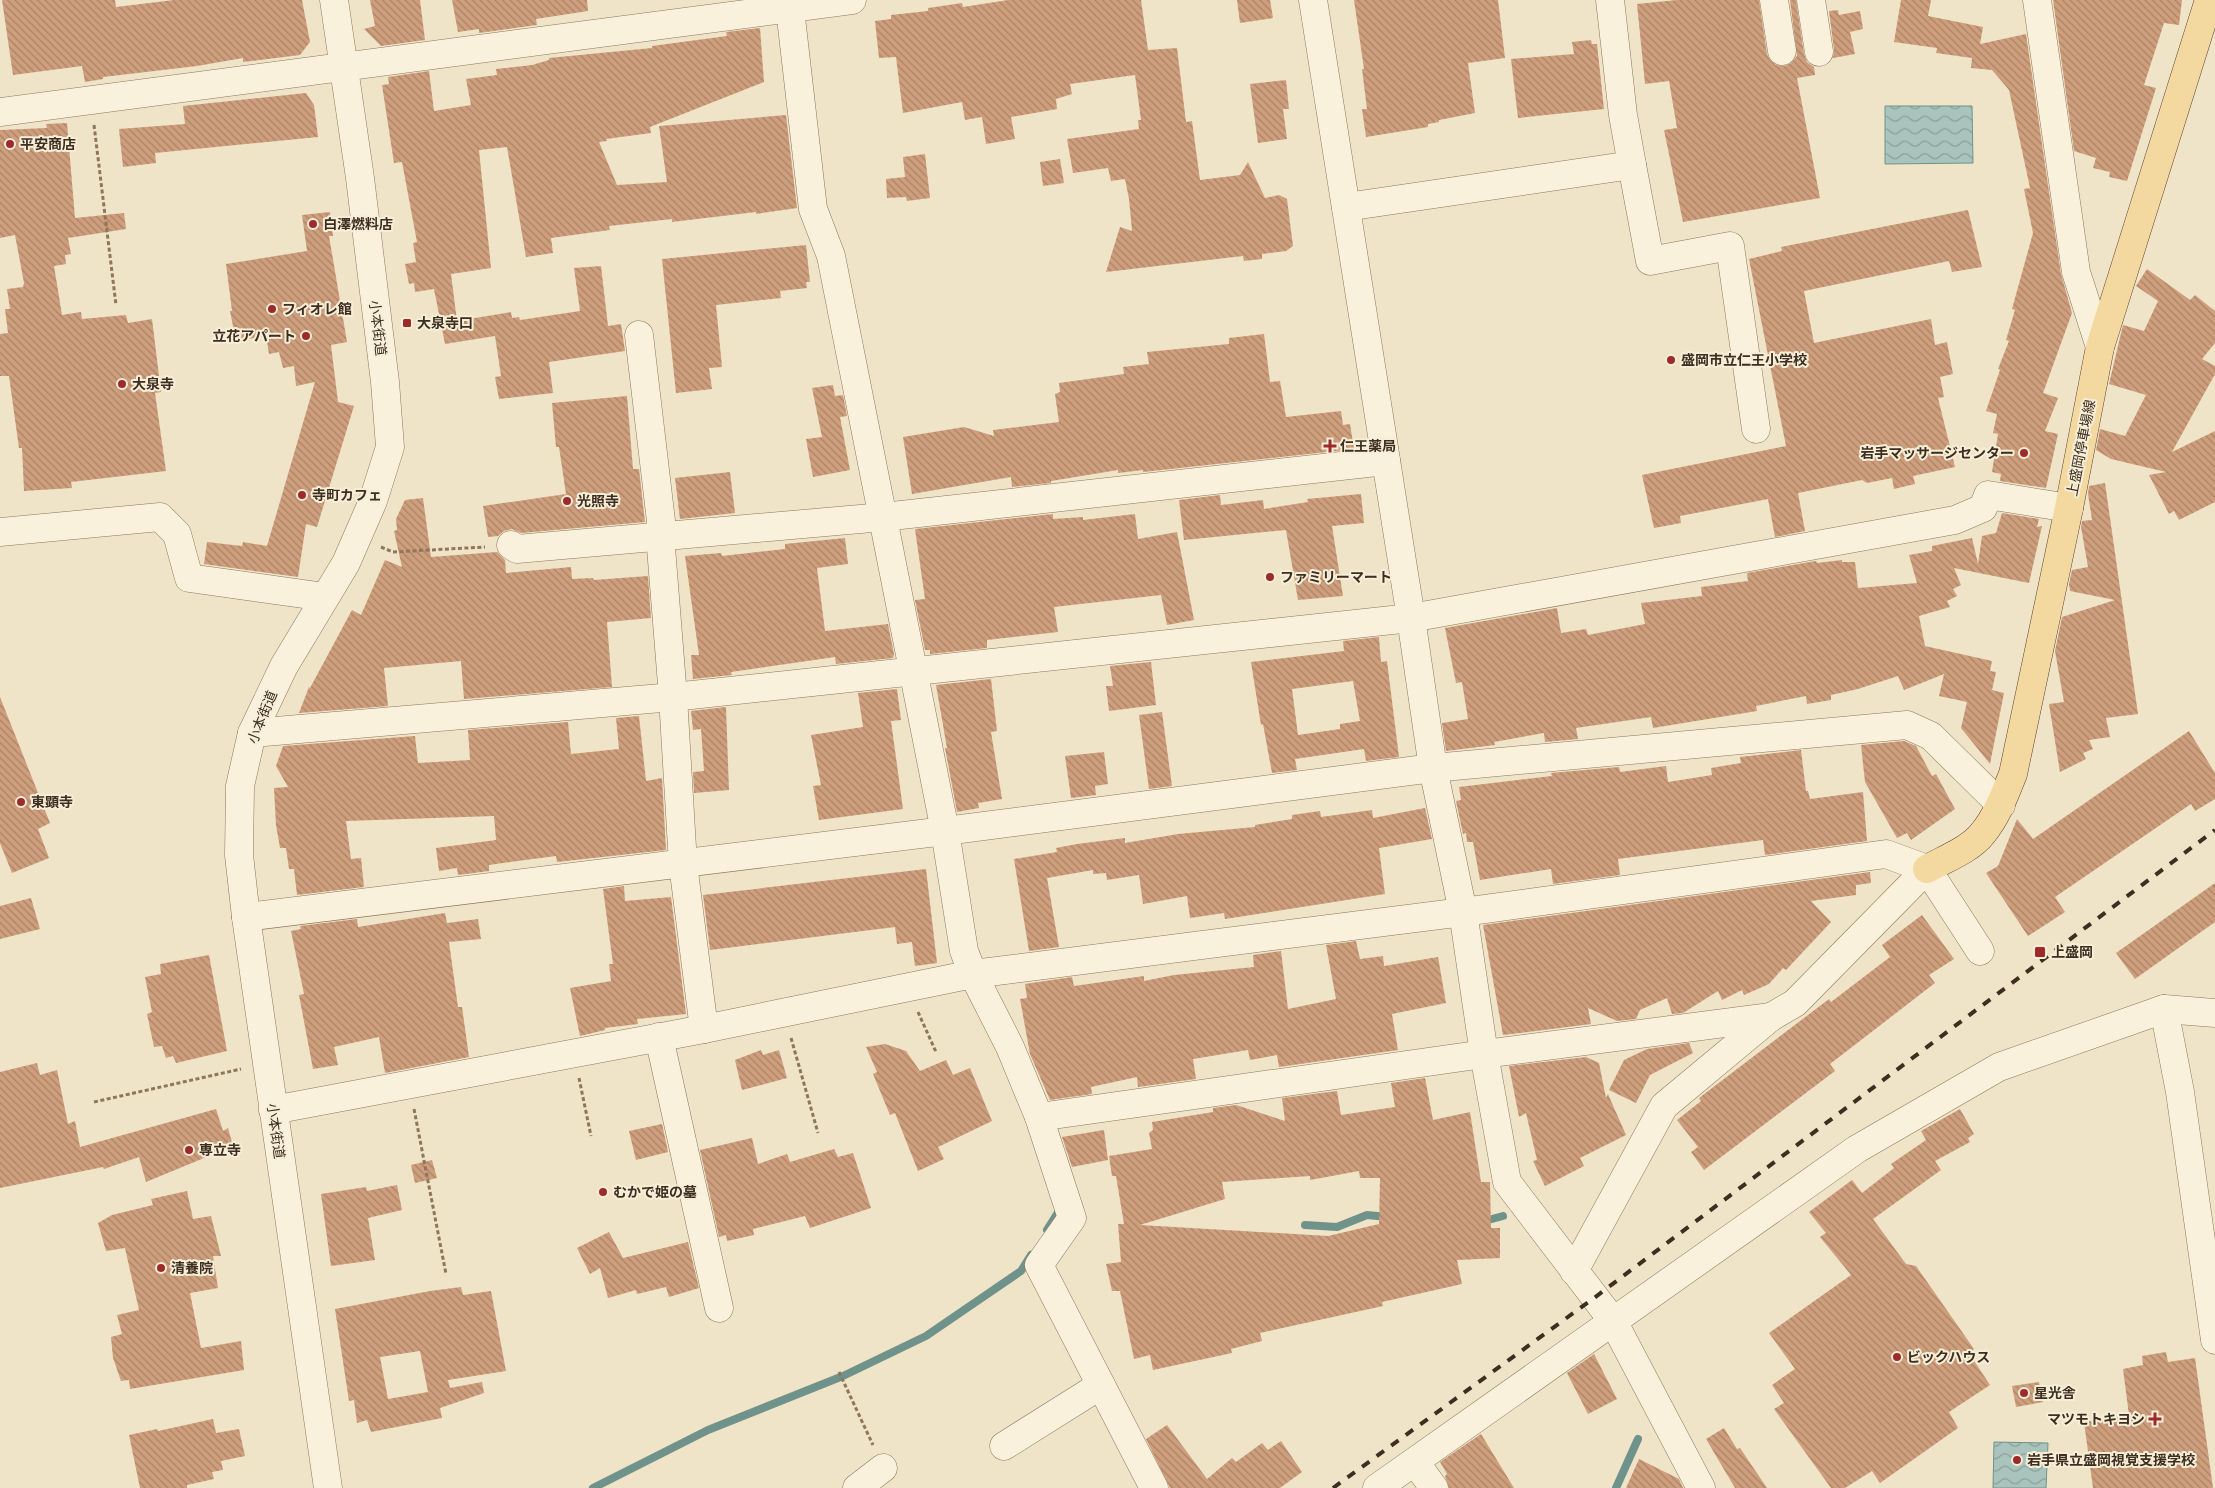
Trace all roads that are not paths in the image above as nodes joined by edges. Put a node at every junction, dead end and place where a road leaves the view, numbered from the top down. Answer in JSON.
{"nodes":[{"id":1,"x":334,"y":0,"type":"edge"},
{"id":2,"x":852,"y":0,"type":"edge"},
{"id":3,"x":1313,"y":0,"type":"edge"},
{"id":4,"x":1610,"y":0,"type":"edge"},
{"id":5,"x":1774,"y":0,"type":"edge"},
{"id":6,"x":1811,"y":0,"type":"edge"},
{"id":7,"x":2037,"y":0,"type":"edge"},
{"id":8,"x":2209,"y":0,"type":"edge"},
{"id":9,"x":798,"y":5,"type":"edge"},
{"id":10,"x":1782,"y":51,"type":"dead end"},
{"id":11,"x":1818,"y":52,"type":"dead end"},
{"id":12,"x":344,"y":66,"type":"junction"},
{"id":13,"x":0,"y":112,"type":"edge"},
{"id":14,"x":1632,"y":165,"type":"junction"},
{"id":15,"x":1346,"y":207,"type":"junction"},
{"id":16,"x":639,"y":335,"type":"dead end"},
{"id":17,"x":2100,"y":347,"type":"junction"},
{"id":18,"x":1756,"y":428,"type":"dead end"},
{"id":19,"x":1386,"y":461,"type":"junction"},
{"id":20,"x":2069,"y":508,"type":"junction"},
{"id":21,"x":883,"y":518,"type":"junction"},
{"id":22,"x":0,"y":532,"type":"edge"},
{"id":23,"x":660,"y":536,"type":"junction"},
{"id":24,"x":511,"y":545,"type":"road end"},
{"id":25,"x":325,"y":597,"type":"junction"},
{"id":26,"x":1411,"y":618,"type":"junction"},
{"id":27,"x":914,"y":671,"type":"junction"},
{"id":28,"x":673,"y":697,"type":"junction"},
{"id":29,"x":252,"y":733,"type":"junction"},
{"id":30,"x":1433,"y":768,"type":"junction"},
{"id":31,"x":2000,"y":806,"type":"junction"},
{"id":32,"x":945,"y":832,"type":"junction"},
{"id":33,"x":683,"y":864,"type":"junction"},
{"id":34,"x":1928,"y":869,"type":"junction"},
{"id":35,"x":1463,"y":912,"type":"junction"},
{"id":36,"x":246,"y":917,"type":"junction"},
{"id":37,"x":1980,"y":951,"type":"dead end"},
{"id":38,"x":973,"y":974,"type":"junction"},
{"id":39,"x":2164,"y":1009,"type":"junction"},
{"id":40,"x":2215,"y":1013,"type":"edge"},
{"id":41,"x":1771,"y":1017,"type":"junction"},
{"id":42,"x":704,"y":1029,"type":"junction"},
{"id":43,"x":659,"y":1037,"type":"junction"},
{"id":44,"x":1484,"y":1054,"type":"junction"},
{"id":45,"x":273,"y":1110,"type":"junction"},
{"id":46,"x":1039,"y":1117,"type":"junction"},
{"id":47,"x":1574,"y":1271,"type":"junction"},
{"id":48,"x":719,"y":1308,"type":"dead end"},
{"id":49,"x":1613,"y":1321,"type":"junction"},
{"id":50,"x":2215,"y":1340,"type":"edge"},
{"id":51,"x":1101,"y":1385,"type":"junction"},
{"id":52,"x":1004,"y":1446,"type":"dead end"},
{"id":53,"x":1415,"y":1462,"type":"junction"},
{"id":54,"x":884,"y":1468,"type":"road end"},
{"id":55,"x":328,"y":1488,"type":"edge"},
{"id":56,"x":857,"y":1488,"type":"edge"},
{"id":57,"x":1154,"y":1488,"type":"edge"},
{"id":58,"x":1377,"y":1488,"type":"edge"},
{"id":59,"x":1434,"y":1488,"type":"edge"},
{"id":60,"x":1701,"y":1488,"type":"edge"}],
"edges":[{"from":1,"to":12,"type":"street","name":"小本街道"},
{"from":2,"to":9,"type":"street"},
{"from":3,"to":15,"type":"street"},
{"from":4,"to":14,"type":"street"},
{"from":5,"to":10,"type":"street"},
{"from":6,"to":11,"type":"street"},
{"from":7,"to":17,"type":"street"},
{"from":8,"to":17,"type":"main road","name":"上盛岡停車場線"},
{"from":9,"to":12,"type":"street"},
{"from":9,"to":21,"type":"street"},
{"from":12,"to":13,"type":"street"},
{"from":12,"to":25,"type":"street","name":"小本街道"},
{"from":14,"to":15,"type":"street"},
{"from":14,"to":18,"type":"street"},
{"from":15,"to":19,"type":"street"},
{"from":16,"to":23,"type":"street"},
{"from":17,"to":20,"type":"main road","name":"上盛岡停車場線"},
{"from":19,"to":21,"type":"street"},
{"from":19,"to":26,"type":"street"},
{"from":20,"to":26,"type":"street"},
{"from":20,"to":31,"type":"main road","name":"上盛岡停車場線"},
{"from":21,"to":23,"type":"street"},
{"from":21,"to":27,"type":"street"},
{"from":22,"to":25,"type":"street"},
{"from":23,"to":24,"type":"street"},
{"from":23,"to":28,"type":"street"},
{"from":25,"to":29,"type":"street","name":"小本街道"},
{"from":26,"to":27,"type":"street"},
{"from":26,"to":30,"type":"street"},
{"from":27,"to":28,"type":"street"},
{"from":27,"to":32,"type":"street"},
{"from":28,"to":29,"type":"street"},
{"from":28,"to":33,"type":"street"},
{"from":29,"to":36,"type":"street","name":"小本街道"},
{"from":30,"to":31,"type":"street"},
{"from":30,"to":32,"type":"street"},
{"from":30,"to":35,"type":"street"},
{"from":31,"to":34,"type":"main road","name":"上盛岡停車場線"},
{"from":32,"to":33,"type":"street"},
{"from":32,"to":38,"type":"street"},
{"from":33,"to":36,"type":"street"},
{"from":33,"to":42,"type":"street"},
{"from":34,"to":35,"type":"street"},
{"from":34,"to":37,"type":"street"},
{"from":34,"to":41,"type":"street"},
{"from":35,"to":38,"type":"street"},
{"from":35,"to":44,"type":"street"},
{"from":36,"to":45,"type":"street","name":"小本街道"},
{"from":38,"to":42,"type":"street"},
{"from":38,"to":46,"type":"street"},
{"from":39,"to":40,"type":"street"},
{"from":39,"to":49,"type":"street"},
{"from":39,"to":50,"type":"street"},
{"from":41,"to":44,"type":"street"},
{"from":41,"to":47,"type":"street"},
{"from":42,"to":43,"type":"street"},
{"from":43,"to":45,"type":"street"},
{"from":43,"to":48,"type":"street"},
{"from":44,"to":46,"type":"street"},
{"from":44,"to":47,"type":"street"},
{"from":45,"to":55,"type":"street","name":"小本街道"},
{"from":46,"to":51,"type":"street"},
{"from":47,"to":49,"type":"street"},
{"from":49,"to":53,"type":"street"},
{"from":49,"to":60,"type":"street"},
{"from":51,"to":52,"type":"street"},
{"from":51,"to":57,"type":"street"},
{"from":53,"to":58,"type":"street"},
{"from":53,"to":59,"type":"street"},
{"from":54,"to":56,"type":"street"}]}
